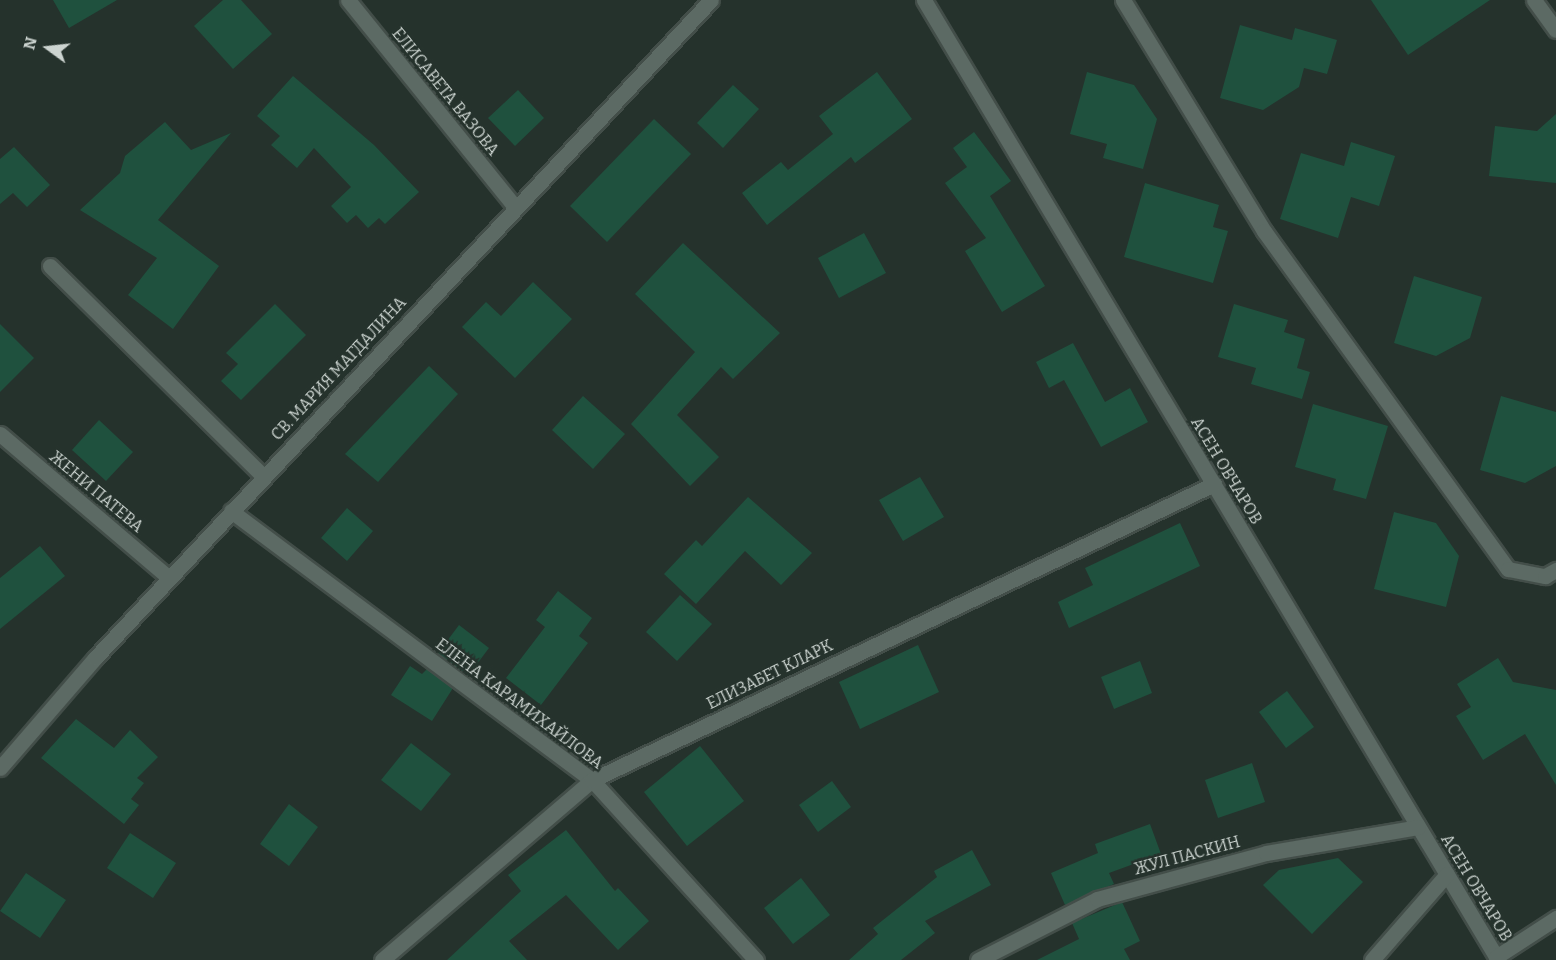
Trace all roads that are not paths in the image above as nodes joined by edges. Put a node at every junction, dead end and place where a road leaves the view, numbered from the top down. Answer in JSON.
{"nodes":[{"id":1,"x":348,"y":0,"type":"edge"},
{"id":2,"x":711,"y":0,"type":"edge"},
{"id":3,"x":924,"y":0,"type":"edge"},
{"id":4,"x":1123,"y":0,"type":"edge"},
{"id":5,"x":1534,"y":0,"type":"edge"},
{"id":6,"x":1556,"y":30,"type":"edge"},
{"id":7,"x":514,"y":206,"type":"junction"},
{"id":8,"x":50,"y":266,"type":"dead end"},
{"id":9,"x":0,"y":434,"type":"edge"},
{"id":10,"x":263,"y":476,"type":"junction"},
{"id":11,"x":1214,"y":484,"type":"junction"},
{"id":12,"x":231,"y":511,"type":"junction"},
{"id":13,"x":1556,"y":570,"type":"edge"},
{"id":14,"x":169,"y":578,"type":"junction"},
{"id":15,"x":0,"y":768,"type":"edge"},
{"id":16,"x":592,"y":780,"type":"junction"},
{"id":17,"x":1418,"y":827,"type":"junction"},
{"id":18,"x":1447,"y":874,"type":"junction"},
{"id":19,"x":1556,"y":918,"type":"edge"},
{"id":20,"x":1497,"y":958,"type":"edge"},
{"id":21,"x":382,"y":960,"type":"edge"},
{"id":22,"x":756,"y":960,"type":"edge"},
{"id":23,"x":978,"y":960,"type":"edge"},
{"id":24,"x":1372,"y":960,"type":"edge"}],
"edges":[{"from":1,"to":7,"type":"street","name":"ЕЛИСАВЕТА ВАЗОВА"},
{"from":2,"to":7,"type":"street","name":"СВ. МАРИЯ МАГДАЛИНА"},
{"from":3,"to":11,"type":"street","name":"АСЕН ОВЧАРОВ"},
{"from":4,"to":13,"type":"street"},
{"from":5,"to":6,"type":"street"},
{"from":7,"to":10,"type":"street","name":"СВ. МАРИЯ МАГДАЛИНА"},
{"from":8,"to":10,"type":"street"},
{"from":9,"to":14,"type":"street","name":"ЖЕНИ ПАТЕВА"},
{"from":10,"to":12,"type":"street","name":"СВ. МАРИЯ МАГДАЛИНА"},
{"from":11,"to":16,"type":"street","name":"ЕЛИЗАБЕТ КЛАРК"},
{"from":11,"to":17,"type":"street","name":"АСЕН ОВЧАРОВ"},
{"from":12,"to":14,"type":"street","name":"СВ. МАРИЯ МАГДАЛИНА"},
{"from":12,"to":16,"type":"street","name":"ЕЛЕНА КАРАМИХАЙЛОВА"},
{"from":14,"to":15,"type":"street","name":"СВ. МАРИЯ МАГДАЛИНА"},
{"from":16,"to":21,"type":"street","name":"ЕЛИЗАБЕТ КЛАРК"},
{"from":16,"to":22,"type":"street","name":"ЕЛЕНА КАРАМИХАЙЛОВА"},
{"from":17,"to":18,"type":"street","name":"АСЕН ОВЧАРОВ"},
{"from":17,"to":23,"type":"street","name":"ЖУЛ ПАСКИН"},
{"from":18,"to":20,"type":"street","name":"АСЕН ОВЧАРОВ"},
{"from":18,"to":24,"type":"street"},
{"from":19,"to":20,"type":"street"}]}
